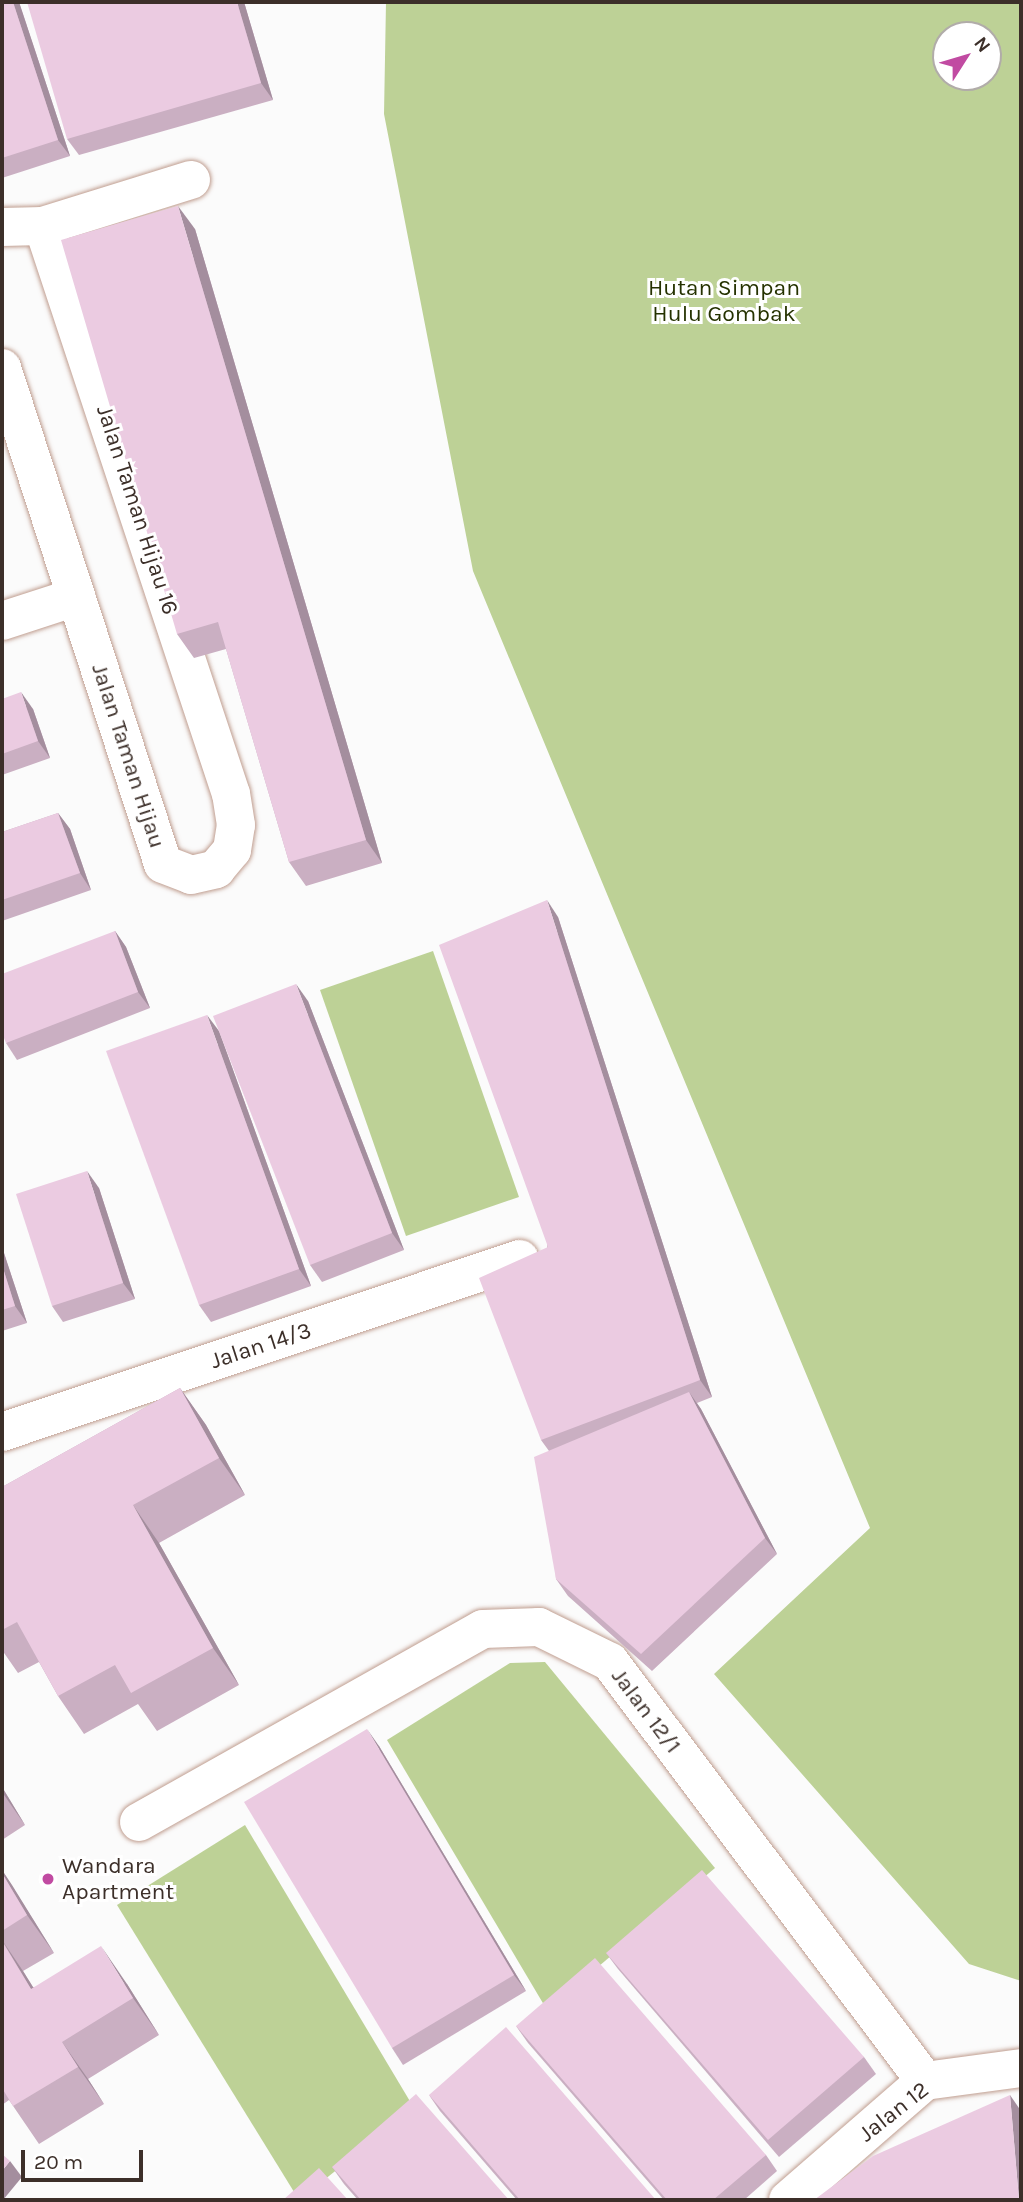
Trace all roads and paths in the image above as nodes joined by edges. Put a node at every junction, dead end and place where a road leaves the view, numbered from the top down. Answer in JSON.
{"nodes":[{"id":1,"x":191,"y":180,"type":"dead end"},
{"id":2,"x":43,"y":226,"type":"junction"},
{"id":3,"x":2,"y":227,"type":"edge"},
{"id":4,"x":2,"y":368,"type":"edge"},
{"id":5,"x":76,"y":597,"type":"junction"},
{"id":6,"x":2,"y":621,"type":"edge"},
{"id":7,"x":231,"y":794,"type":"joint"},
{"id":8,"x":520,"y":1259,"type":"edge"},
{"id":9,"x":2,"y":1432,"type":"edge"},
{"id":10,"x":139,"y":1822,"type":"dead end"},
{"id":11,"x":1021,"y":2068,"type":"edge"},
{"id":12,"x":925,"y":2081,"type":"junction"},
{"id":13,"x":788,"y":2200,"type":"edge"}],
"edges":[{"from":1,"to":2,"type":"street"},
{"from":2,"to":3,"type":"street"},
{"from":2,"to":7,"type":"street","name":"Jalan Taman Hijau 16"},
{"from":4,"to":5,"type":"street","name":"Jalan Taman Hijau"},
{"from":5,"to":6,"type":"street"},
{"from":5,"to":7,"type":"street","name":"Jalan Taman Hijau"},
{"from":8,"to":9,"type":"street","name":"Jalan 14/3"},
{"from":10,"to":12,"type":"street","name":"Jalan 12/1"},
{"from":11,"to":12,"type":"street","name":"Jalan 12"},
{"from":12,"to":13,"type":"street","name":"Jalan 12"}]}
